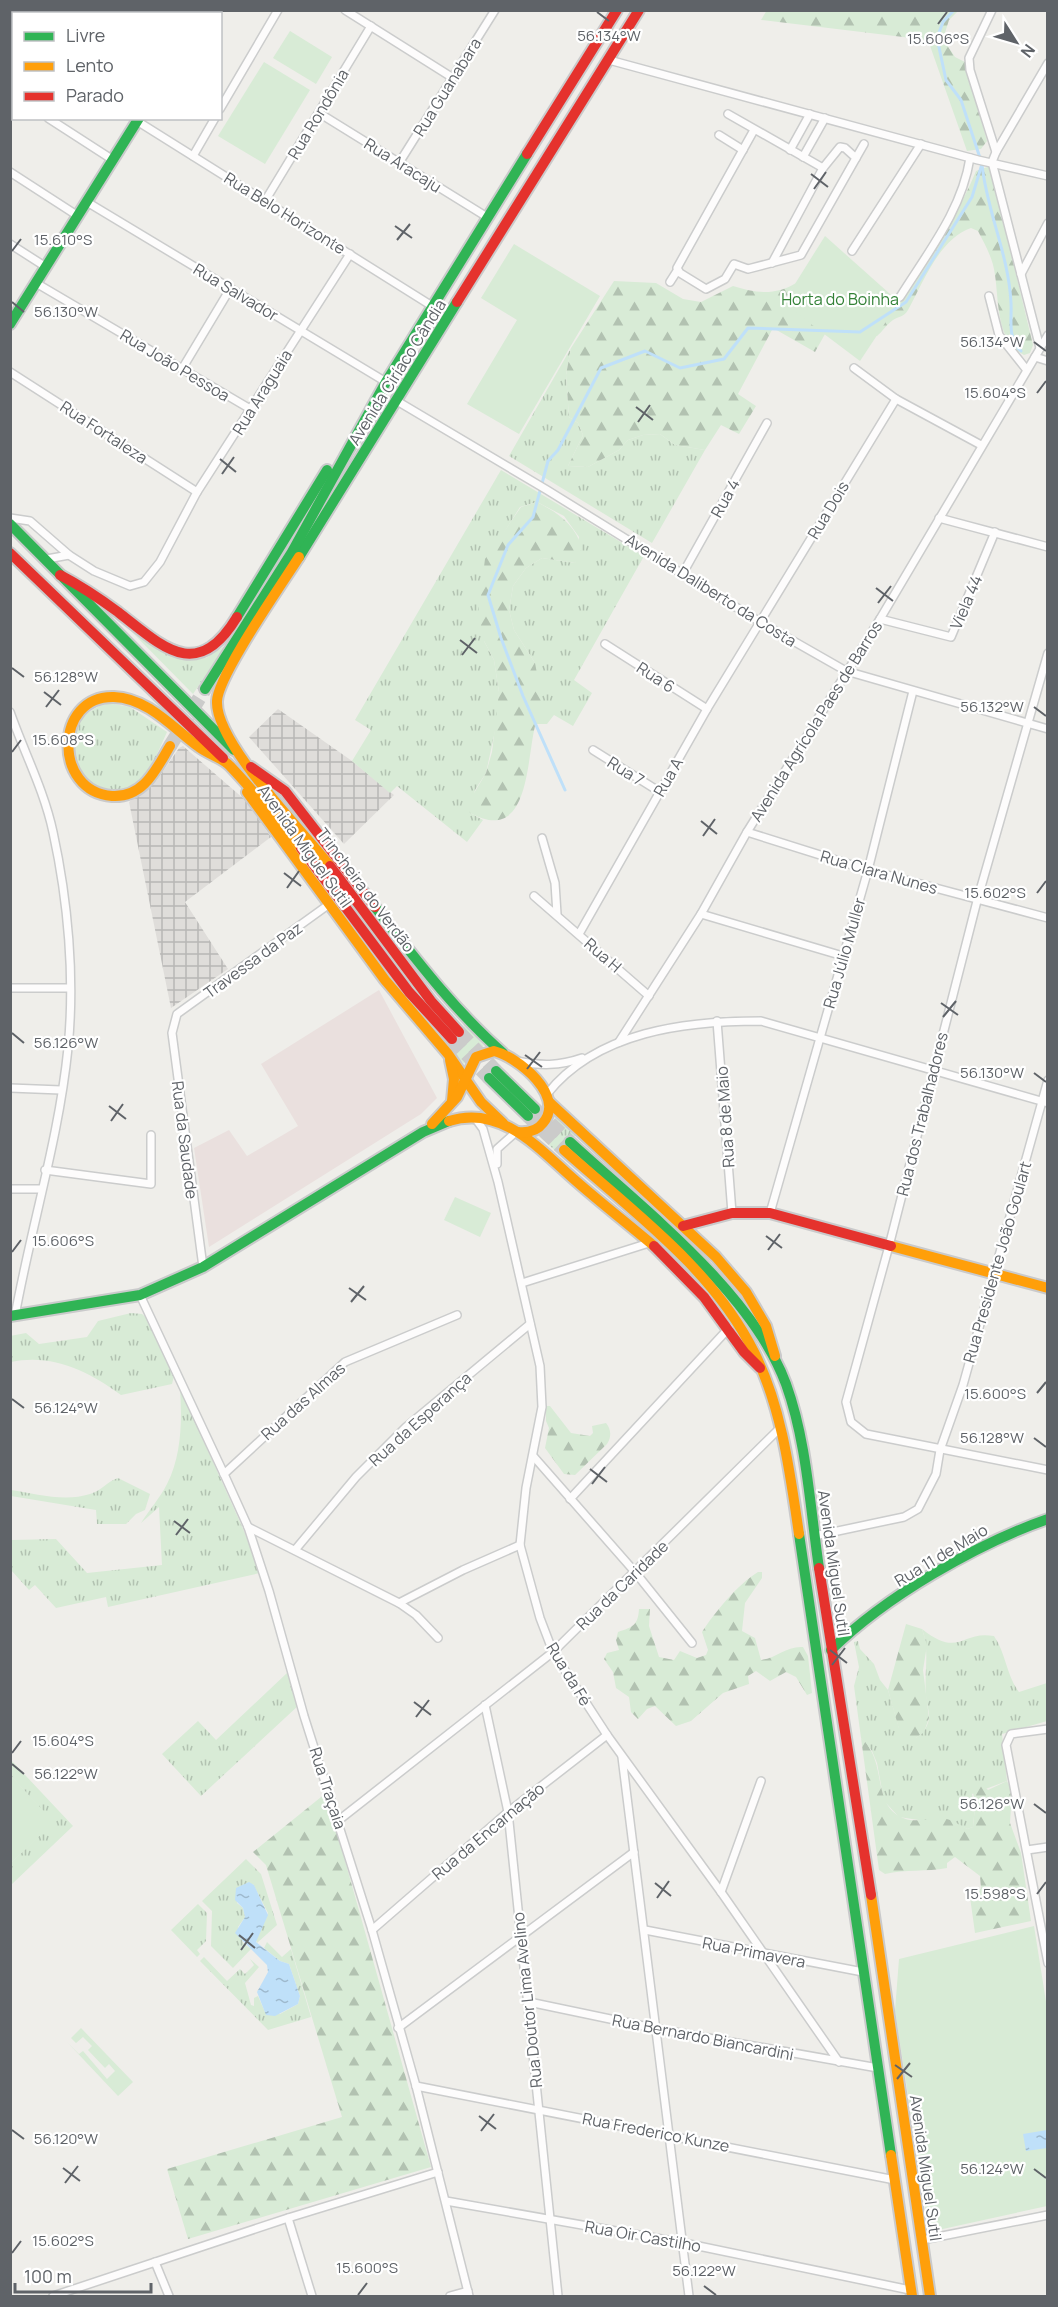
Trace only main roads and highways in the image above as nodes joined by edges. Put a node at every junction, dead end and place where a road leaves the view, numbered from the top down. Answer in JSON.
{"nodes":[{"id":1,"x":639,"y":10,"type":"edge"},
{"id":2,"x":617,"y":11,"type":"edge"},
{"id":3,"x":138,"y":120,"type":"edge"},
{"id":4,"x":11,"y":324,"type":"edge"},
{"id":5,"x":376,"y":399,"type":"junction"},
{"id":6,"x":10,"y":524,"type":"edge"},
{"id":7,"x":10,"y":553,"type":"edge"},
{"id":8,"x":60,"y":575,"type":"junction"},
{"id":9,"x":205,"y":689,"type":"tunnel mouth"},
{"id":10,"x":170,"y":746,"type":"tunnel mouth"},
{"id":11,"x":239,"y":755,"type":"junction"},
{"id":12,"x":228,"y":763,"type":"junction"},
{"id":13,"x":249,"y":766,"type":"junction"},
{"id":14,"x":240,"y":775,"type":"junction"},
{"id":15,"x":503,"y":1053,"type":"junction"},
{"id":16,"x":448,"y":1054,"type":"junction"},
{"id":17,"x":493,"y":1075,"type":"tunnel mouth"},
{"id":18,"x":466,"y":1078,"type":"junction"},
{"id":19,"x":548,"y":1098,"type":"junction"},
{"id":20,"x":450,"y":1106,"type":"junction"},
{"id":21,"x":532,"y":1113,"type":"tunnel mouth"},
{"id":22,"x":506,"y":1125,"type":"junction"},
{"id":23,"x":423,"y":1132,"type":"junction"},
{"id":24,"x":516,"y":1132,"type":"junction"},
{"id":25,"x":701,"y":1221,"type":"junction"},
{"id":26,"x":683,"y":1226,"type":"junction"},
{"id":27,"x":694,"y":1237,"type":"junction"},
{"id":28,"x":1047,"y":1288,"type":"edge"},
{"id":29,"x":13,"y":1316,"type":"edge"},
{"id":30,"x":775,"y":1356,"type":"junction"},
{"id":31,"x":760,"y":1368,"type":"junction"},
{"id":32,"x":1047,"y":1519,"type":"edge"},
{"id":33,"x":854,"y":1626,"type":"junction"},
{"id":34,"x":828,"y":1631,"type":"junction"},
{"id":35,"x":831,"y":1650,"type":"junction"},
{"id":36,"x":911,"y":2293,"type":"edge"},
{"id":37,"x":930,"y":2296,"type":"edge"}],
"edges":[{"from":1,"to":11,"type":"main road","name":"Avenida Ciríaco Cândia"},
{"from":2,"to":5,"type":"main road","name":"Avenida Ciríaco Cândia"},
{"from":3,"to":4,"type":"main road"},
{"from":5,"to":8,"type":"main road"},
{"from":5,"to":9,"type":"main road"},
{"from":6,"to":8,"type":"main road","name":"Avenida Miguel Sutil"},
{"from":7,"to":12,"type":"main road","name":"Avenida Miguel Sutil"},
{"from":8,"to":11,"type":"main road","name":"Avenida Miguel Sutil"},
{"from":10,"to":12,"type":"main road"},
{"from":11,"to":13,"type":"main road","name":"Avenida Miguel Sutil"},
{"from":12,"to":14,"type":"main road","name":"Avenida Miguel Sutil"},
{"from":13,"to":14,"type":"main road","name":"Trincheira do Verdão"},
{"from":13,"to":15,"type":"main road","name":"Avenida Miguel Sutil"},
{"from":14,"to":16,"type":"main road","name":"Avenida Miguel Sutil"},
{"from":15,"to":18,"type":"main road"},
{"from":15,"to":19,"type":"main road","name":"Avenida Miguel Sutil"},
{"from":16,"to":18,"type":"main road","name":"Avenida Miguel Sutil"},
{"from":16,"to":20,"type":"main road"},
{"from":17,"to":21,"type":"main road"},
{"from":18,"to":20,"type":"main road"},
{"from":18,"to":22,"type":"main road","name":"Avenida Miguel Sutil"},
{"from":19,"to":24,"type":"main road"},
{"from":19,"to":26,"type":"main road","name":"Avenida Miguel Sutil"},
{"from":20,"to":23,"type":"main road"},
{"from":22,"to":23,"type":"main road"},
{"from":22,"to":24,"type":"main road"},
{"from":23,"to":29,"type":"main road"},
{"from":24,"to":31,"type":"main road","name":"Avenida Miguel Sutil"},
{"from":25,"to":26,"type":"main road"},
{"from":25,"to":27,"type":"main road"},
{"from":25,"to":28,"type":"main road"},
{"from":26,"to":27,"type":"main road","name":"Avenida Miguel Sutil"},
{"from":27,"to":30,"type":"main road","name":"Avenida Miguel Sutil"},
{"from":30,"to":31,"type":"main road"},
{"from":30,"to":34,"type":"main road","name":"Avenida Miguel Sutil"},
{"from":31,"to":36,"type":"main road","name":"Avenida Miguel Sutil"},
{"from":32,"to":33,"type":"main road","name":"Rua 11 de Maio"},
{"from":33,"to":34,"type":"main road","name":"Rua 11 de Maio"},
{"from":33,"to":35,"type":"main road","name":"Rua 11 de Maio"},
{"from":34,"to":35,"type":"main road","name":"Avenida Miguel Sutil"},
{"from":35,"to":37,"type":"main road","name":"Avenida Miguel Sutil"}]}
